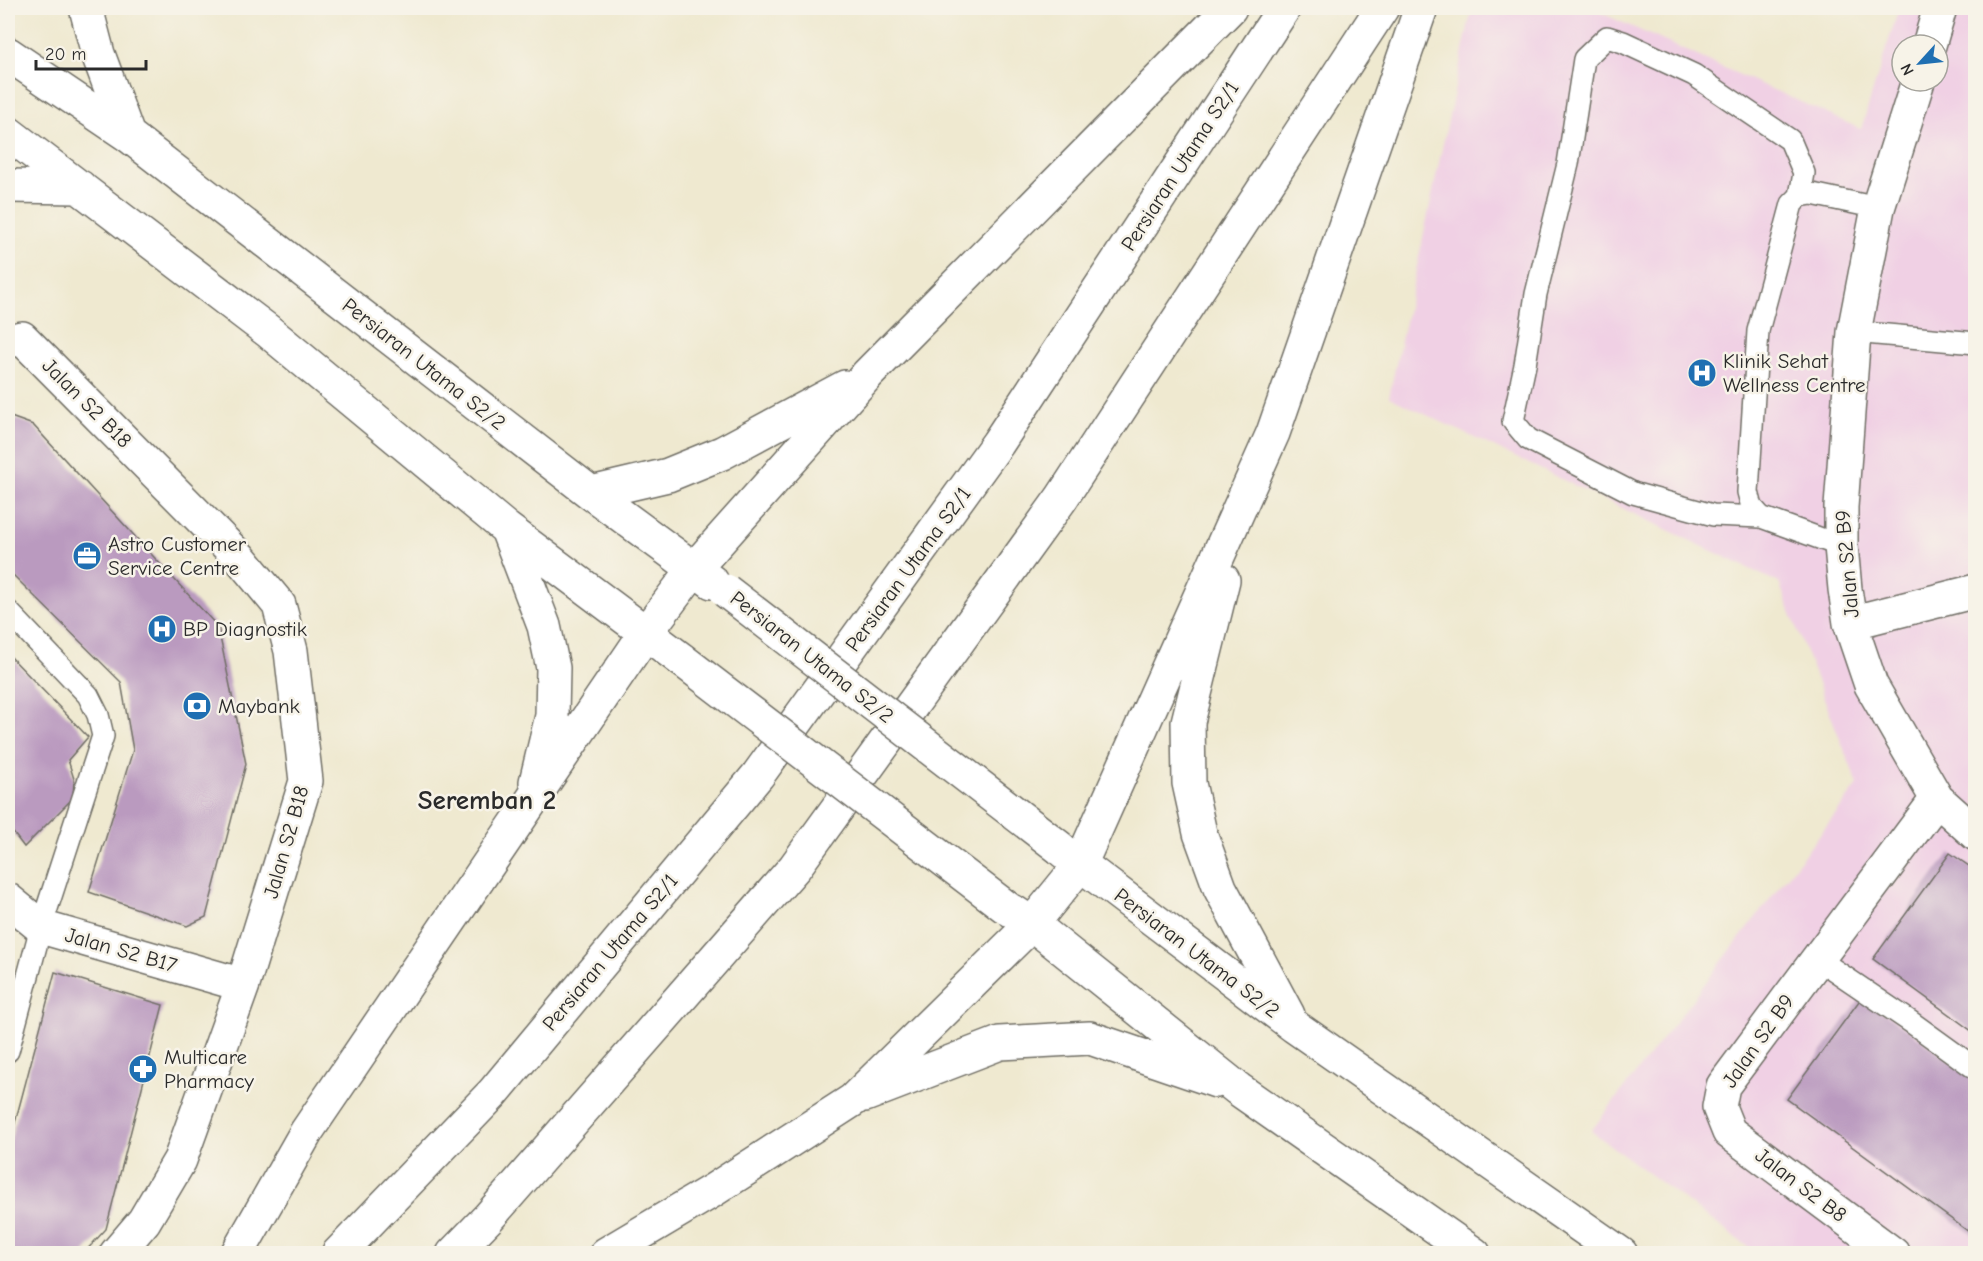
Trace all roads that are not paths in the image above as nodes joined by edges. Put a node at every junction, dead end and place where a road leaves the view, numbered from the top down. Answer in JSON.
{"nodes":[{"id":1,"x":86,"y":8,"type":"edge"},
{"id":2,"x":1230,"y":8,"type":"edge"},
{"id":3,"x":1284,"y":8,"type":"edge"},
{"id":4,"x":1382,"y":8,"type":"edge"},
{"id":5,"x":1421,"y":8,"type":"edge"},
{"id":6,"x":1940,"y":8,"type":"edge"},
{"id":7,"x":1933,"y":33,"type":"edge"},
{"id":8,"x":8,"y":54,"type":"edge"},
{"id":9,"x":1914,"y":93,"type":"edge"},
{"id":10,"x":8,"y":133,"type":"edge"},
{"id":11,"x":128,"y":135,"type":"junction"},
{"id":12,"x":8,"y":186,"type":"edge"},
{"id":13,"x":80,"y":187,"type":"junction"},
{"id":14,"x":1800,"y":196,"type":"junction"},
{"id":15,"x":1878,"y":208,"type":"junction"},
{"id":16,"x":1854,"y":332,"type":"junction"},
{"id":17,"x":8,"y":341,"type":"edge"},
{"id":18,"x":1976,"y":343,"type":"edge"},
{"id":19,"x":868,"y":374,"type":"junction"},
{"id":20,"x":591,"y":493,"type":"junction"},
{"id":21,"x":1244,"y":497,"type":"junction"},
{"id":22,"x":1761,"y":517,"type":"junction"},
{"id":23,"x":507,"y":529,"type":"junction"},
{"id":24,"x":1841,"y":546,"type":"junction"},
{"id":25,"x":694,"y":568,"type":"junction"},
{"id":26,"x":1976,"y":591,"type":"edge"},
{"id":27,"x":8,"y":611,"type":"edge"},
{"id":28,"x":1850,"y":623,"type":"junction"},
{"id":29,"x":645,"y":634,"type":"junction"},
{"id":30,"x":1937,"y":799,"type":"junction"},
{"id":31,"x":531,"y":801,"type":"junction"},
{"id":32,"x":1976,"y":834,"type":"edge"},
{"id":33,"x":1070,"y":856,"type":"junction"},
{"id":34,"x":8,"y":900,"type":"edge"},
{"id":35,"x":1020,"y":916,"type":"junction"},
{"id":36,"x":41,"y":927,"type":"junction"},
{"id":37,"x":1818,"y":959,"type":"junction"},
{"id":38,"x":243,"y":985,"type":"junction"},
{"id":39,"x":1294,"y":1026,"type":"junction"},
{"id":40,"x":8,"y":1051,"type":"edge"},
{"id":41,"x":1976,"y":1069,"type":"edge"},
{"id":42,"x":1238,"y":1089,"type":"junction"},
{"id":43,"x":853,"y":1100,"type":"junction"},
{"id":44,"x":1719,"y":1107,"type":"joint"},
{"id":45,"x":116,"y":1254,"type":"edge"},
{"id":46,"x":237,"y":1254,"type":"edge"},
{"id":47,"x":338,"y":1254,"type":"edge"},
{"id":48,"x":453,"y":1254,"type":"edge"},
{"id":49,"x":606,"y":1254,"type":"edge"},
{"id":50,"x":1474,"y":1254,"type":"edge"},
{"id":51,"x":1621,"y":1254,"type":"edge"},
{"id":52,"x":1893,"y":1254,"type":"edge"}],
"edges":[{"from":1,"to":11,"type":"main road"},
{"from":2,"to":19,"type":"main road"},
{"from":3,"to":47,"type":"main road","name":"Persiaran Utama S2/1"},
{"from":4,"to":48,"type":"main road"},
{"from":5,"to":21,"type":"main road"},
{"from":6,"to":7,"type":"main road"},
{"from":8,"to":11,"type":"main road","name":"Persiaran Utama S2/2"},
{"from":9,"to":15,"type":"main road","name":"Jalan S2 B9"},
{"from":10,"to":13,"type":"main road"},
{"from":11,"to":20,"type":"main road","name":"Persiaran Utama S2/2"},
{"from":12,"to":13,"type":"main road"},
{"from":13,"to":23,"type":"main road"},
{"from":14,"to":15,"type":"lane"},
{"from":14,"to":22,"type":"lane"},
{"from":14,"to":22,"type":"lane"},
{"from":15,"to":16,"type":"main road","name":"Jalan S2 B9"},
{"from":16,"to":18,"type":"lane"},
{"from":16,"to":24,"type":"main road","name":"Jalan S2 B9"},
{"from":17,"to":38,"type":"main road","name":"Jalan S2 B18"},
{"from":19,"to":20,"type":"main road"},
{"from":19,"to":25,"type":"main road"},
{"from":20,"to":25,"type":"main road","name":"Persiaran Utama S2/2"},
{"from":21,"to":33,"type":"main road"},
{"from":21,"to":39,"type":"main road"},
{"from":22,"to":24,"type":"lane"},
{"from":23,"to":29,"type":"main road"},
{"from":23,"to":31,"type":"main road"},
{"from":24,"to":28,"type":"main road","name":"Jalan S2 B9"},
{"from":25,"to":29,"type":"main road"},
{"from":25,"to":33,"type":"main road","name":"Persiaran Utama S2/2","bridge":true},
{"from":26,"to":28,"type":"main road"},
{"from":27,"to":36,"type":"lane"},
{"from":28,"to":30,"type":"main road","name":"Jalan S2 B9"},
{"from":29,"to":31,"type":"main road"},
{"from":29,"to":35,"type":"main road","bridge":true},
{"from":30,"to":32,"type":"main road"},
{"from":30,"to":37,"type":"main road","name":"Jalan S2 B9"},
{"from":31,"to":46,"type":"main road"},
{"from":33,"to":35,"type":"main road"},
{"from":33,"to":39,"type":"main road","name":"Persiaran Utama S2/2"},
{"from":34,"to":36,"type":"main road","name":"Jalan S2 B17"},
{"from":35,"to":42,"type":"main road"},
{"from":35,"to":43,"type":"main road"},
{"from":36,"to":38,"type":"main road","name":"Jalan S2 B17"},
{"from":36,"to":40,"type":"lane"},
{"from":37,"to":41,"type":"lane"},
{"from":37,"to":44,"type":"main road","name":"Jalan S2 B9"},
{"from":38,"to":45,"type":"main road","name":"Jalan S2 B18"},
{"from":39,"to":51,"type":"main road","name":"Persiaran Utama S2/2"},
{"from":42,"to":43,"type":"main road"},
{"from":42,"to":50,"type":"main road"},
{"from":43,"to":49,"type":"main road"},
{"from":44,"to":52,"type":"main road","name":"Jalan S2 B8"}]}
